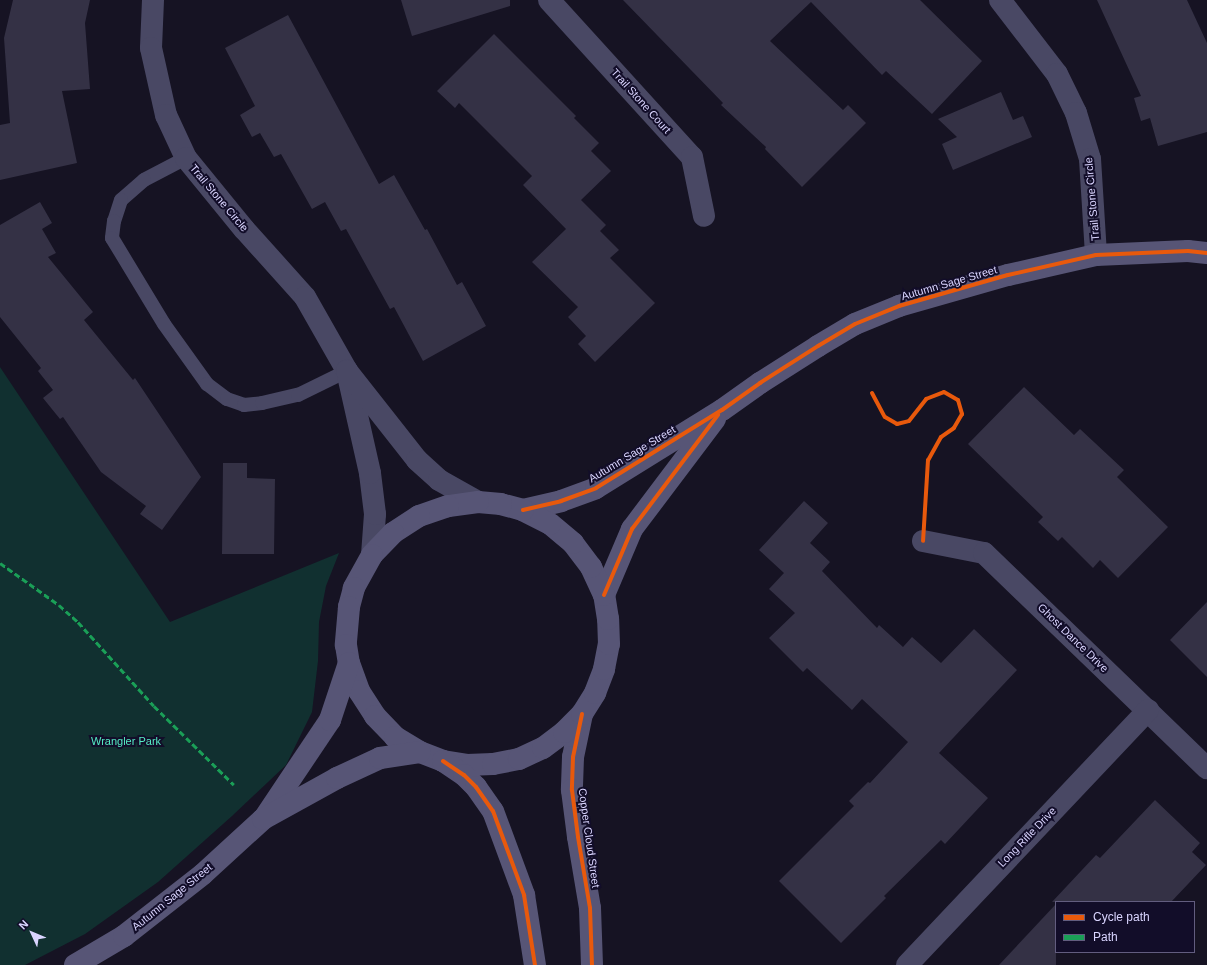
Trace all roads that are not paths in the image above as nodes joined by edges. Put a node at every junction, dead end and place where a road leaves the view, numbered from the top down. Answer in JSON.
{"nodes":[{"id":1,"x":153,"y":0,"type":"edge"},
{"id":2,"x":549,"y":0,"type":"edge"},
{"id":3,"x":1000,"y":0,"type":"edge"},
{"id":4,"x":186,"y":158,"type":"junction"},
{"id":5,"x":704,"y":216,"type":"dead end"},
{"id":6,"x":1207,"y":253,"type":"edge"},
{"id":7,"x":1096,"y":255,"type":"junction"},
{"id":8,"x":347,"y":371,"type":"junction"},
{"id":9,"x":722,"y":410,"type":"junction"},
{"id":10,"x":478,"y":502,"type":"junction"},
{"id":11,"x":523,"y":510,"type":"junction"},
{"id":12,"x":923,"y":541,"type":"dead end"},
{"id":13,"x":372,"y":555,"type":"junction"},
{"id":14,"x":604,"y":594,"type":"junction"},
{"id":15,"x":349,"y":663,"type":"junction"},
{"id":16,"x":1148,"y":710,"type":"junction"},
{"id":17,"x":582,"y":714,"type":"junction"},
{"id":18,"x":420,"y":752,"type":"junction"},
{"id":19,"x":443,"y":761,"type":"junction"},
{"id":20,"x":1207,"y":768,"type":"edge"},
{"id":21,"x":263,"y":820,"type":"junction"},
{"id":22,"x":74,"y":965,"type":"edge"},
{"id":23,"x":534,"y":965,"type":"edge"},
{"id":24,"x":592,"y":965,"type":"edge"},
{"id":25,"x":907,"y":965,"type":"edge"}],
"edges":[{"from":1,"to":4,"type":"street","name":"Trail Stone Circle"},
{"from":2,"to":5,"type":"street","name":"Trail Stone Court"},
{"from":3,"to":7,"type":"street","name":"Trail Stone Circle"},
{"from":4,"to":8,"type":"street","name":"Trail Stone Circle"},
{"from":4,"to":8,"type":"lane"},
{"from":6,"to":7,"type":"street","name":"Autumn Sage Street"},
{"from":7,"to":9,"type":"street","name":"Autumn Sage Street"},
{"from":8,"to":10,"type":"street","name":"Trail Stone Circle"},
{"from":8,"to":13,"type":"street","name":"Trail Stone Circle"},
{"from":9,"to":11,"type":"street","name":"Autumn Sage Street"},
{"from":9,"to":14,"type":"street","name":"Autumn Sage Street"},
{"from":10,"to":11,"type":"street"},
{"from":10,"to":13,"type":"street"},
{"from":11,"to":14,"type":"street"},
{"from":12,"to":16,"type":"street","name":"Ghost Dance Drive"},
{"from":13,"to":15,"type":"street"},
{"from":14,"to":17,"type":"street"},
{"from":15,"to":18,"type":"street"},
{"from":15,"to":21,"type":"street","name":"Autumn Sage Street"},
{"from":16,"to":20,"type":"street","name":"Ghost Dance Drive"},
{"from":16,"to":25,"type":"street","name":"Long Rifle Drive"},
{"from":17,"to":19,"type":"street"},
{"from":17,"to":24,"type":"street","name":"Copper Cloud Street"},
{"from":18,"to":19,"type":"street"},
{"from":18,"to":21,"type":"street","name":"Autumn Sage Street"},
{"from":19,"to":23,"type":"street"},
{"from":21,"to":22,"type":"street","name":"Autumn Sage Street"}]}
